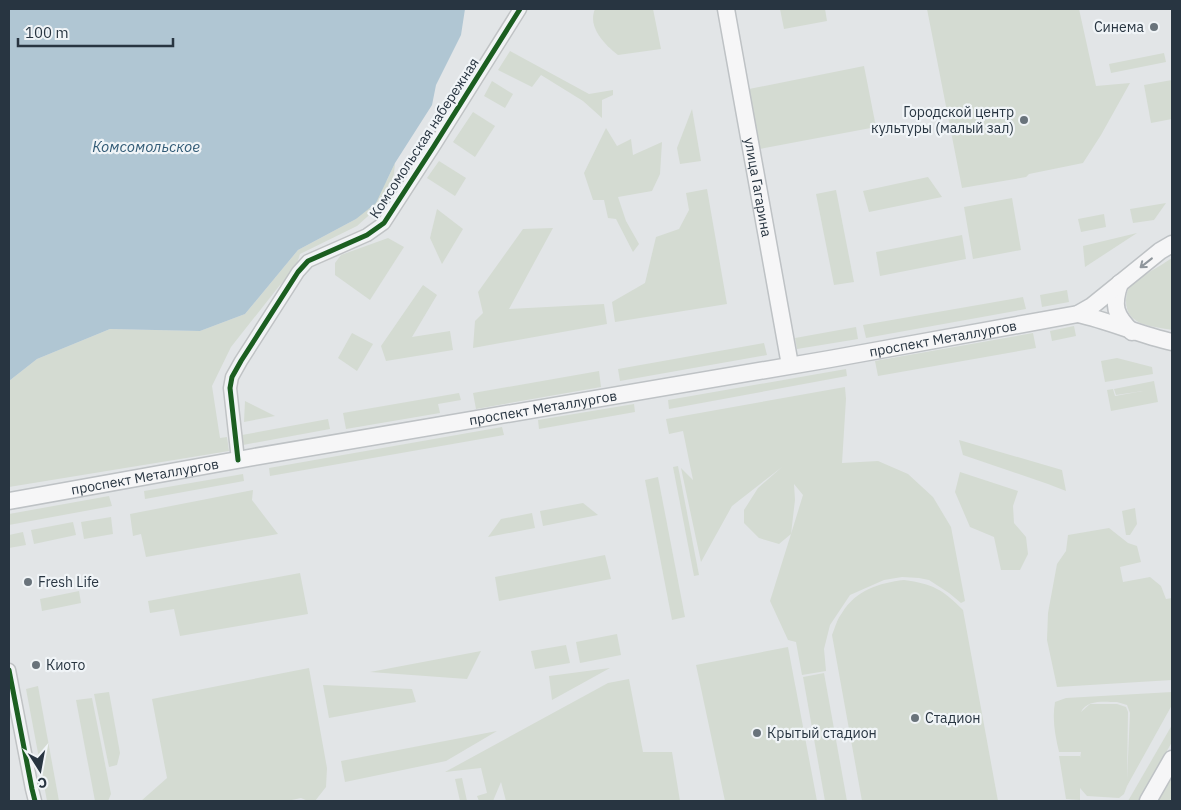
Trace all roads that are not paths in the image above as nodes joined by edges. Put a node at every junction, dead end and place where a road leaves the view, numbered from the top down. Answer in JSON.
{"nodes":[{"id":1,"x":520,"y":9,"type":"edge"},
{"id":2,"x":726,"y":9,"type":"edge"},
{"id":3,"x":1172,"y":244,"type":"edge"},
{"id":4,"x":1120,"y":283,"type":"junction"},
{"id":5,"x":1078,"y":314,"type":"junction"},
{"id":6,"x":1132,"y":332,"type":"junction"},
{"id":7,"x":1172,"y":342,"type":"edge"},
{"id":8,"x":790,"y":365,"type":"junction"},
{"id":9,"x":238,"y":460,"type":"junction"},
{"id":10,"x":9,"y":501,"type":"edge"},
{"id":11,"x":9,"y":670,"type":"edge"},
{"id":12,"x":1172,"y":759,"type":"edge"},
{"id":13,"x":35,"y":801,"type":"edge"},
{"id":14,"x":1148,"y":801,"type":"edge"}],
"edges":[{"from":1,"to":9,"type":"street","name":"Комсомольская набережная"},
{"from":2,"to":8,"type":"main road","name":"улица Гагарина"},
{"from":3,"to":4,"type":"main road","name":"проспект Металлургов","one_way":true},
{"from":4,"to":5,"type":"main road","name":"проспект Металлургов"},
{"from":4,"to":6,"type":"main road"},
{"from":5,"to":6,"type":"main road","name":"проспект Металлургов"},
{"from":5,"to":8,"type":"main road","name":"проспект Металлургов"},
{"from":6,"to":7,"type":"main road","name":"проспект Металлургов"},
{"from":8,"to":9,"type":"main road","name":"проспект Металлургов"},
{"from":9,"to":10,"type":"main road","name":"проспект Металлургов"},
{"from":11,"to":13,"type":"street"},
{"from":12,"to":14,"type":"main road"}]}
